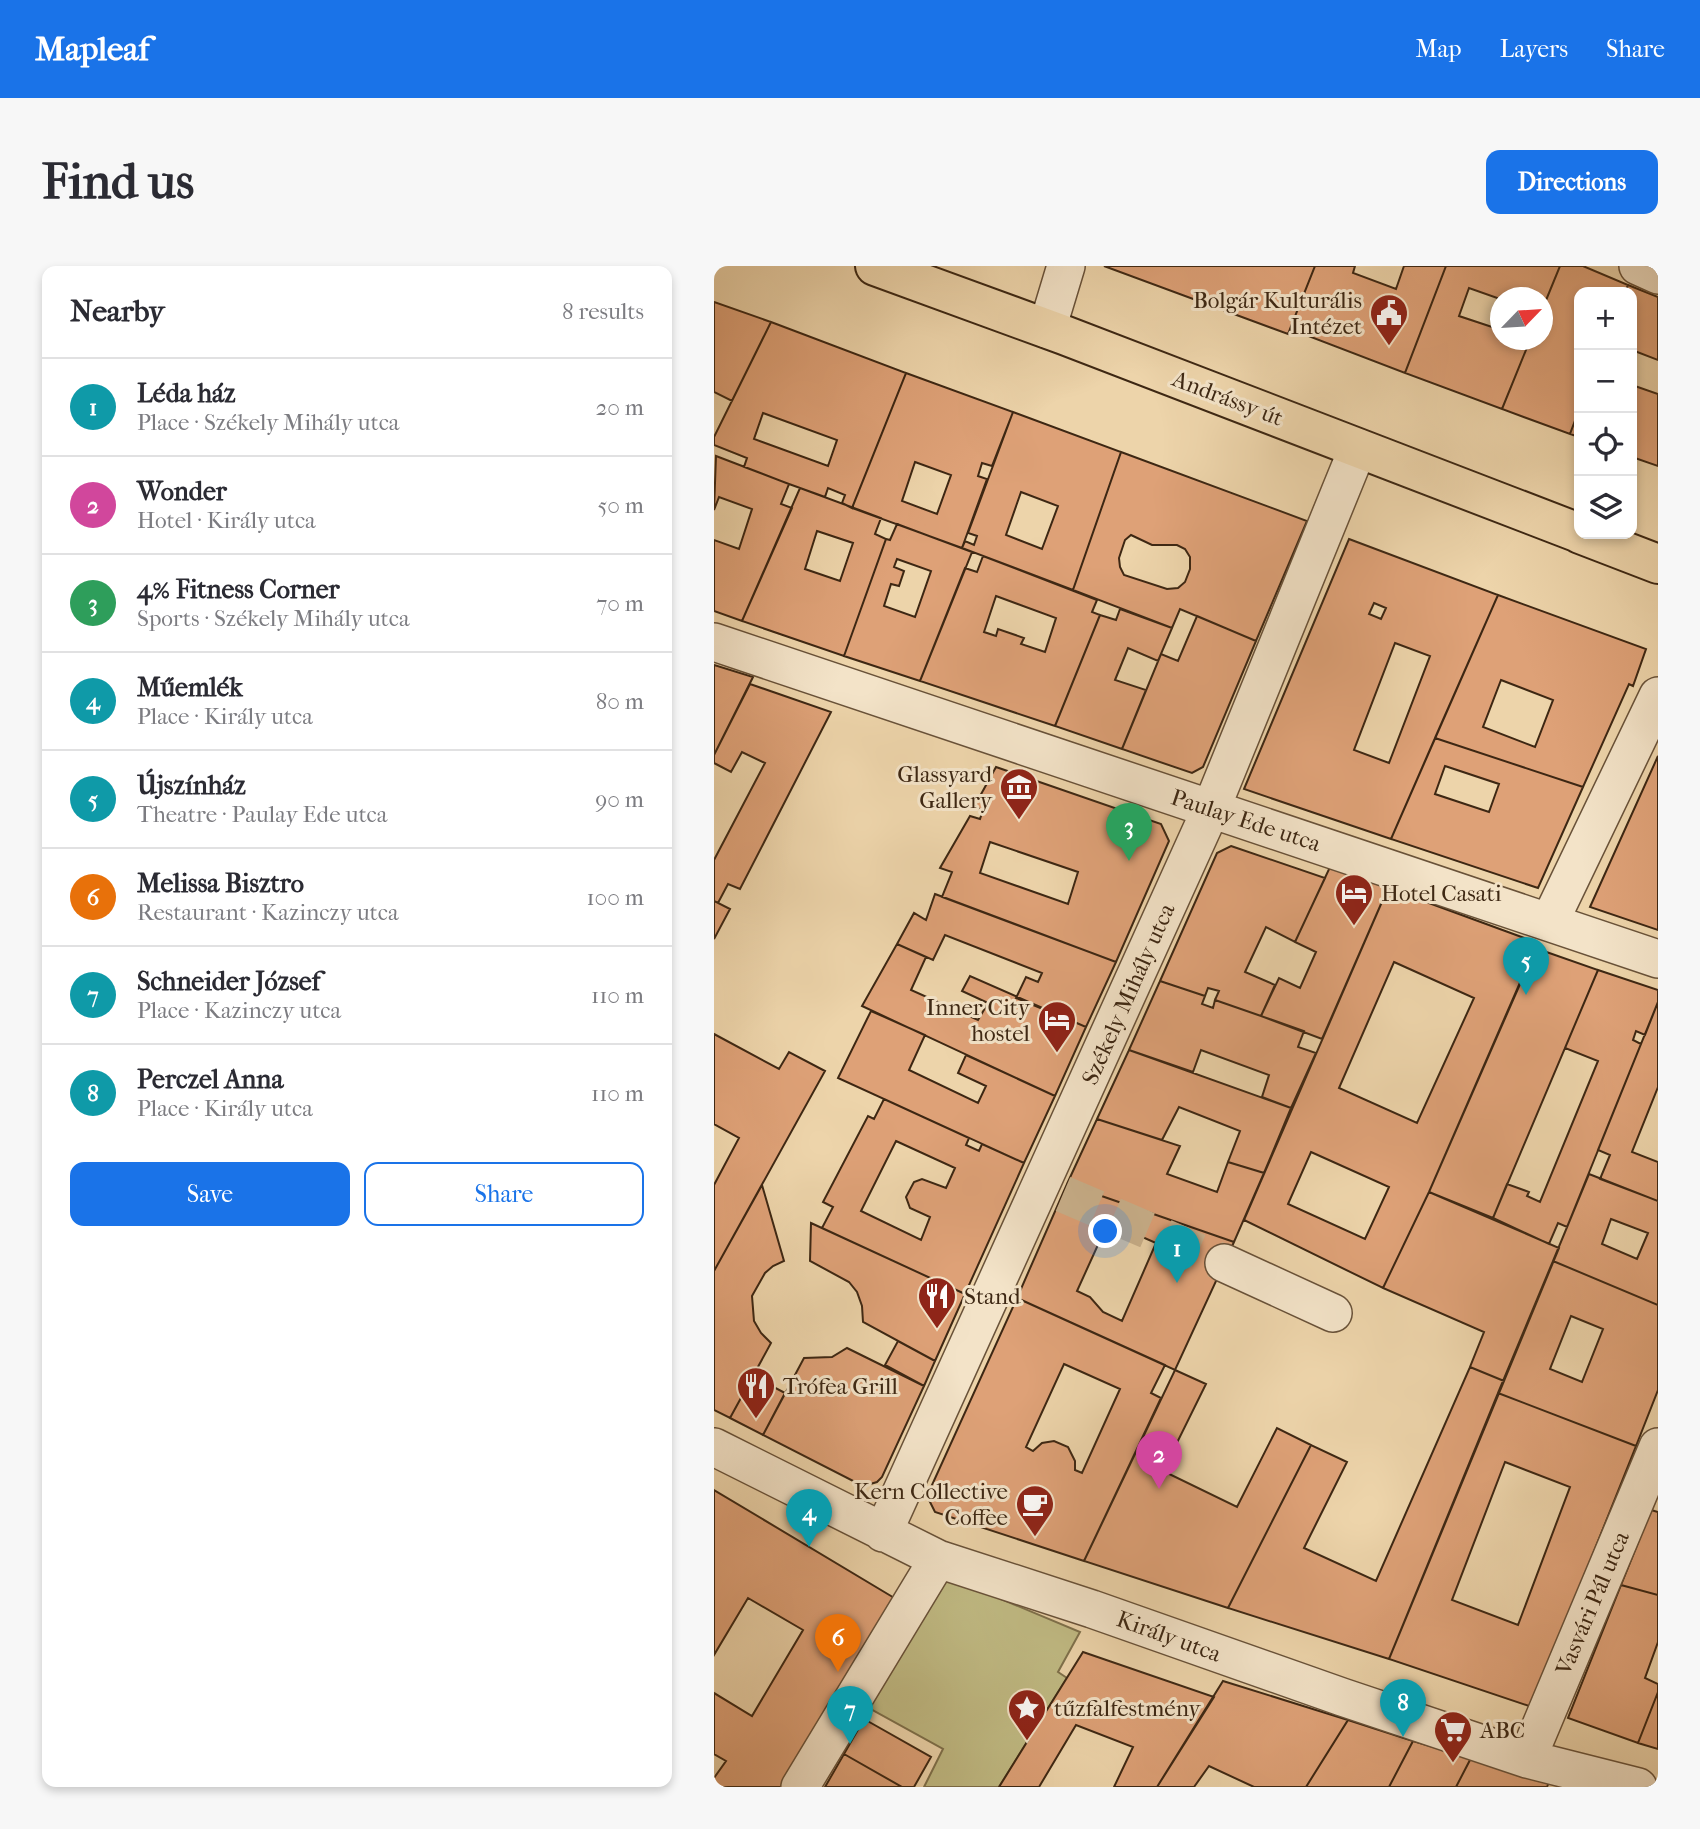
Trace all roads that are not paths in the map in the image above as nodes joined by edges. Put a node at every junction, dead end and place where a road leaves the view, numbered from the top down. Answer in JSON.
{"nodes":[{"id":1,"x":875,"y":266,"type":"edge"},
{"id":2,"x":1066,"y":266,"type":"edge"},
{"id":3,"x":1638,"y":266,"type":"edge"},
{"id":4,"x":1658,"y":275,"type":"edge"},
{"id":5,"x":1047,"y":329,"type":"junction"},
{"id":6,"x":1358,"y":448,"type":"junction"},
{"id":7,"x":1574,"y":532,"type":"edge"},
{"id":8,"x":1593,"y":539,"type":"edge"},
{"id":9,"x":1658,"y":564,"type":"edge"},
{"id":10,"x":714,"y":642,"type":"edge"},
{"id":11,"x":1658,"y":696,"type":"edge"},
{"id":12,"x":1211,"y":809,"type":"junction"},
{"id":13,"x":1550,"y":920,"type":"junction"},
{"id":14,"x":1658,"y":959,"type":"edge"},
{"id":15,"x":1224,"y":1263,"type":"tunnel mouth"},
{"id":16,"x":1333,"y":1313,"type":"dead end"},
{"id":17,"x":714,"y":1447,"type":"edge"},
{"id":18,"x":1658,"y":1447,"type":"edge"},
{"id":19,"x":883,"y":1533,"type":"junction"},
{"id":20,"x":938,"y":1559,"type":"junction"},
{"id":21,"x":1527,"y":1759,"type":"junction"},
{"id":22,"x":800,"y":1787,"type":"edge"},
{"id":23,"x":1638,"y":1787,"type":"edge"}],
"edges":[{"from":1,"to":5,"type":"main road","name":"Andrássy út"},
{"from":2,"to":5,"type":"street"},
{"from":3,"to":4,"type":"street"},
{"from":5,"to":6,"type":"main road","name":"Andrássy út"},
{"from":6,"to":7,"type":"main road","name":"Andrássy út"},
{"from":6,"to":12,"type":"street","name":"Székely Mihály utca"},
{"from":8,"to":9,"type":"main road","name":"Andrássy út"},
{"from":10,"to":12,"type":"street","name":"Paulay Ede utca"},
{"from":11,"to":13,"type":"street"},
{"from":12,"to":13,"type":"street","name":"Paulay Ede utca"},
{"from":12,"to":19,"type":"street","name":"Székely Mihály utca"},
{"from":13,"to":14,"type":"street","name":"Paulay Ede utca"},
{"from":15,"to":16,"type":"street"},
{"from":17,"to":19,"type":"street","name":"Király utca"},
{"from":18,"to":21,"type":"street","name":"Vasvári Pál utca"},
{"from":19,"to":20,"type":"street","name":"Király utca"},
{"from":20,"to":21,"type":"street","name":"Király utca"},
{"from":20,"to":22,"type":"street"},
{"from":21,"to":23,"type":"street","name":"Király utca"}]}
